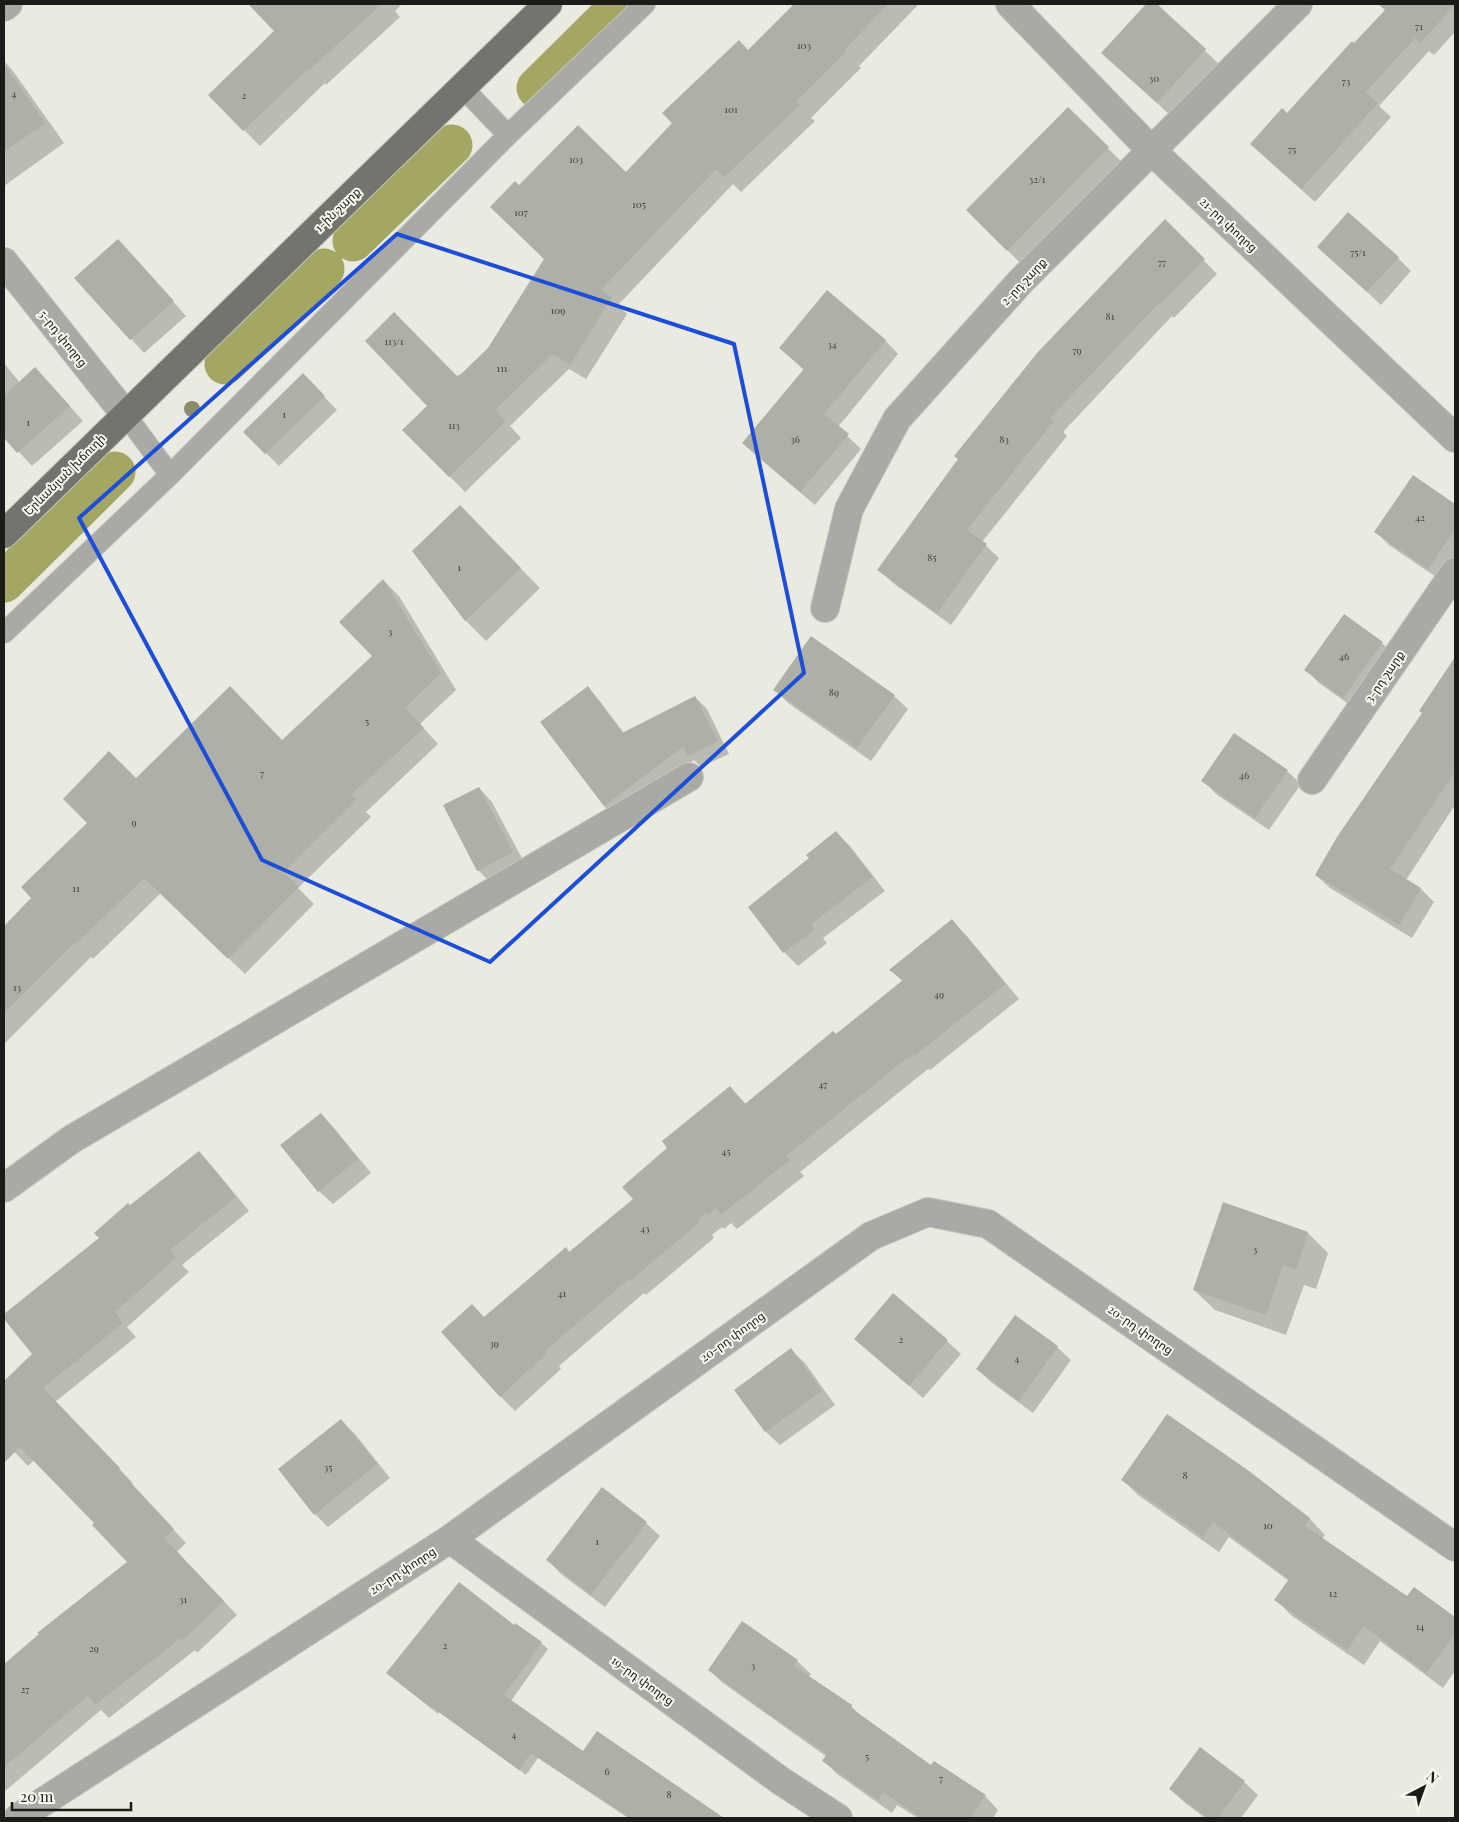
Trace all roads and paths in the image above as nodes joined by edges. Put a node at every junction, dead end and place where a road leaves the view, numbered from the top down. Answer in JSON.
{"nodes":[{"id":1,"x":8,"y":4,"type":"edge"},
{"id":2,"x":548,"y":4,"type":"edge"},
{"id":3,"x":645,"y":4,"type":"edge"},
{"id":4,"x":1010,"y":4,"type":"edge"},
{"id":5,"x":1298,"y":4,"type":"edge"},
{"id":6,"x":4,"y":7,"type":"edge"},
{"id":7,"x":462,"y":88,"type":"junction"},
{"id":8,"x":508,"y":135,"type":"junction"},
{"id":9,"x":1151,"y":150,"type":"junction"},
{"id":10,"x":4,"y":262,"type":"edge"},
{"id":11,"x":125,"y":414,"type":"junction"},
{"id":12,"x":1455,"y":438,"type":"edge"},
{"id":13,"x":170,"y":475,"type":"junction"},
{"id":14,"x":4,"y":534,"type":"edge"},
{"id":15,"x":1455,"y":572,"type":"edge"},
{"id":16,"x":825,"y":608,"type":"dead end"},
{"id":17,"x":4,"y":633,"type":"edge"},
{"id":18,"x":690,"y":777,"type":"dead end"},
{"id":19,"x":1312,"y":780,"type":"dead end"},
{"id":20,"x":4,"y":1188,"type":"edge"},
{"id":21,"x":450,"y":1539,"type":"junction"},
{"id":22,"x":1455,"y":1547,"type":"edge"},
{"id":23,"x":18,"y":1818,"type":"edge"},
{"id":24,"x":838,"y":1818,"type":"edge"}],
"edges":[{"from":1,"to":6,"type":"street"},
{"from":2,"to":7,"type":"main road","name":"1-ին շարք"},
{"from":3,"to":8,"type":"lane"},
{"from":4,"to":9,"type":"street","name":"21-րդ փողոց"},
{"from":5,"to":9,"type":"street","name":"2-րդ շարք"},
{"from":7,"to":8,"type":"lane"},
{"from":7,"to":11,"type":"main road","name":"1-ին շարք"},
{"from":8,"to":13,"type":"lane"},
{"from":9,"to":12,"type":"street","name":"21-րդ փողոց"},
{"from":9,"to":16,"type":"street","name":"2-րդ շարք"},
{"from":10,"to":11,"type":"street","name":"5-րդ փողոց"},
{"from":11,"to":13,"type":"lane"},
{"from":11,"to":14,"type":"main road","name":"Երևանյան խճուղի"},
{"from":13,"to":17,"type":"lane"},
{"from":15,"to":19,"type":"street","name":"3-րդ շարք"},
{"from":18,"to":20,"type":"street"},
{"from":21,"to":22,"type":"street","name":"20-րդ փողոց"},
{"from":21,"to":23,"type":"street","name":"20-րդ փողոց"},
{"from":21,"to":24,"type":"street","name":"19-րդ փողոց"}]}
